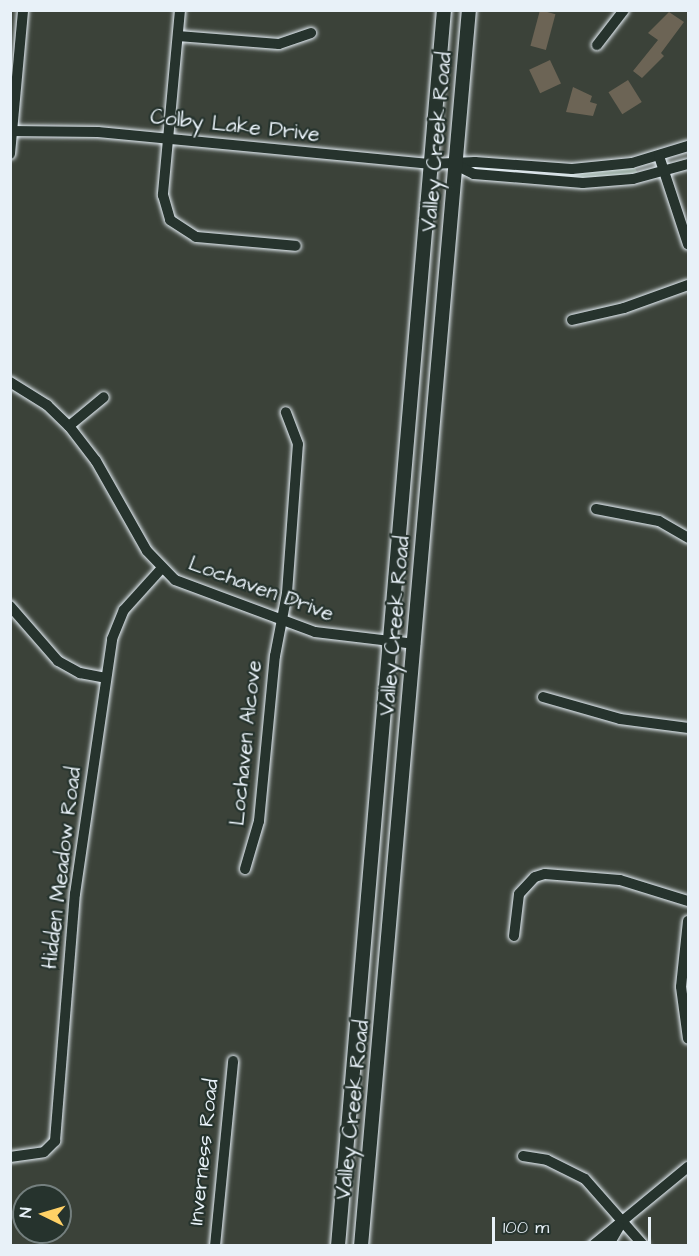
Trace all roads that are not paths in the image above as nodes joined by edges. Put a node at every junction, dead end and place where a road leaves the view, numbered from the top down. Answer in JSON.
{"nodes":[{"id":1,"x":23,"y":10,"type":"edge"},
{"id":2,"x":180,"y":10,"type":"edge"},
{"id":3,"x":444,"y":10,"type":"edge"},
{"id":4,"x":469,"y":10,"type":"edge"},
{"id":5,"x":624,"y":10,"type":"edge"},
{"id":6,"x":311,"y":33,"type":"dead end"},
{"id":7,"x":178,"y":36,"type":"junction"},
{"id":8,"x":597,"y":45,"type":"dead end"},
{"id":9,"x":12,"y":131,"type":"edge"},
{"id":10,"x":168,"y":138,"type":"junction"},
{"id":11,"x":688,"y":146,"type":"edge"},
{"id":12,"x":10,"y":154,"type":"edge"},
{"id":13,"x":659,"y":156,"type":"junction"},
{"id":14,"x":431,"y":164,"type":"junction"},
{"id":15,"x":688,"y":164,"type":"edge"},
{"id":16,"x":456,"y":165,"type":"junction"},
{"id":17,"x":663,"y":172,"type":"junction"},
{"id":18,"x":688,"y":244,"type":"edge"},
{"id":19,"x":296,"y":246,"type":"dead end"},
{"id":20,"x":688,"y":285,"type":"edge"},
{"id":21,"x":572,"y":320,"type":"dead end"},
{"id":22,"x":10,"y":382,"type":"edge"},
{"id":23,"x":104,"y":397,"type":"dead end"},
{"id":24,"x":286,"y":412,"type":"dead end"},
{"id":25,"x":69,"y":426,"type":"junction"},
{"id":26,"x":596,"y":509,"type":"dead end"},
{"id":27,"x":688,"y":538,"type":"edge"},
{"id":28,"x":161,"y":568,"type":"junction"},
{"id":29,"x":10,"y":606,"type":"edge"},
{"id":30,"x":283,"y":620,"type":"junction"},
{"id":31,"x":391,"y":643,"type":"junction"},
{"id":32,"x":415,"y":644,"type":"junction"},
{"id":33,"x":106,"y":678,"type":"junction"},
{"id":34,"x":543,"y":697,"type":"dead end"},
{"id":35,"x":688,"y":728,"type":"edge"},
{"id":36,"x":245,"y":869,"type":"dead end"},
{"id":37,"x":688,"y":901,"type":"edge"},
{"id":38,"x":688,"y":921,"type":"edge"},
{"id":39,"x":514,"y":936,"type":"dead end"},
{"id":40,"x":688,"y":1039,"type":"edge"},
{"id":41,"x":233,"y":1062,"type":"dead end"},
{"id":42,"x":523,"y":1156,"type":"dead end"},
{"id":43,"x":10,"y":1157,"type":"edge"},
{"id":44,"x":688,"y":1167,"type":"edge"},
{"id":45,"x":624,"y":1219,"type":"junction"},
{"id":46,"x":214,"y":1245,"type":"edge"},
{"id":47,"x":338,"y":1245,"type":"edge"},
{"id":48,"x":361,"y":1245,"type":"edge"},
{"id":49,"x":592,"y":1245,"type":"edge"},
{"id":50,"x":608,"y":1245,"type":"edge"},
{"id":51,"x":644,"y":1245,"type":"edge"}],
"edges":[{"from":1,"to":9,"type":"street"},
{"from":2,"to":7,"type":"street"},
{"from":3,"to":14,"type":"main road","name":"Valley Creek Road"},
{"from":4,"to":16,"type":"main road","name":"Valley Creek Road"},
{"from":5,"to":8,"type":"street"},
{"from":6,"to":7,"type":"street"},
{"from":7,"to":10,"type":"street"},
{"from":9,"to":10,"type":"street","name":"Colby Lake Drive"},
{"from":9,"to":12,"type":"street"},
{"from":10,"to":14,"type":"street","name":"Colby Lake Drive"},
{"from":10,"to":19,"type":"street"},
{"from":11,"to":13,"type":"street","name":"Colby Lake Drive"},
{"from":13,"to":16,"type":"street","name":"Colby Lake Drive"},
{"from":13,"to":17,"type":"street"},
{"from":14,"to":16,"type":"street","name":"Colby Lake Drive"},
{"from":14,"to":31,"type":"main road","name":"Valley Creek Road"},
{"from":15,"to":17,"type":"street","name":"Colby Lake Drive"},
{"from":16,"to":17,"type":"street","name":"Colby Lake Drive"},
{"from":16,"to":32,"type":"main road","name":"Valley Creek Road"},
{"from":17,"to":18,"type":"street"},
{"from":20,"to":21,"type":"street"},
{"from":22,"to":25,"type":"street","name":"Lochaven Drive"},
{"from":23,"to":25,"type":"street"},
{"from":24,"to":30,"type":"street","name":"Lochaven Alcove"},
{"from":25,"to":28,"type":"street","name":"Lochaven Drive"},
{"from":26,"to":27,"type":"street"},
{"from":28,"to":30,"type":"street","name":"Lochaven Drive"},
{"from":28,"to":33,"type":"street","name":"Hidden Meadow Road"},
{"from":29,"to":33,"type":"street"},
{"from":30,"to":31,"type":"street","name":"Lochaven Drive"},
{"from":30,"to":36,"type":"street","name":"Lochaven Alcove"},
{"from":31,"to":32,"type":"street","name":"Lochaven Drive"},
{"from":31,"to":47,"type":"main road","name":"Valley Creek Road"},
{"from":32,"to":48,"type":"main road","name":"Valley Creek Road"},
{"from":33,"to":43,"type":"street","name":"Hidden Meadow Road"},
{"from":34,"to":35,"type":"street"},
{"from":37,"to":39,"type":"street"},
{"from":38,"to":40,"type":"street"},
{"from":41,"to":46,"type":"street","name":"Inverness Road"},
{"from":42,"to":45,"type":"street"},
{"from":44,"to":45,"type":"street"},
{"from":45,"to":49,"type":"street"},
{"from":45,"to":50,"type":"street"},
{"from":45,"to":51,"type":"street"}]}
